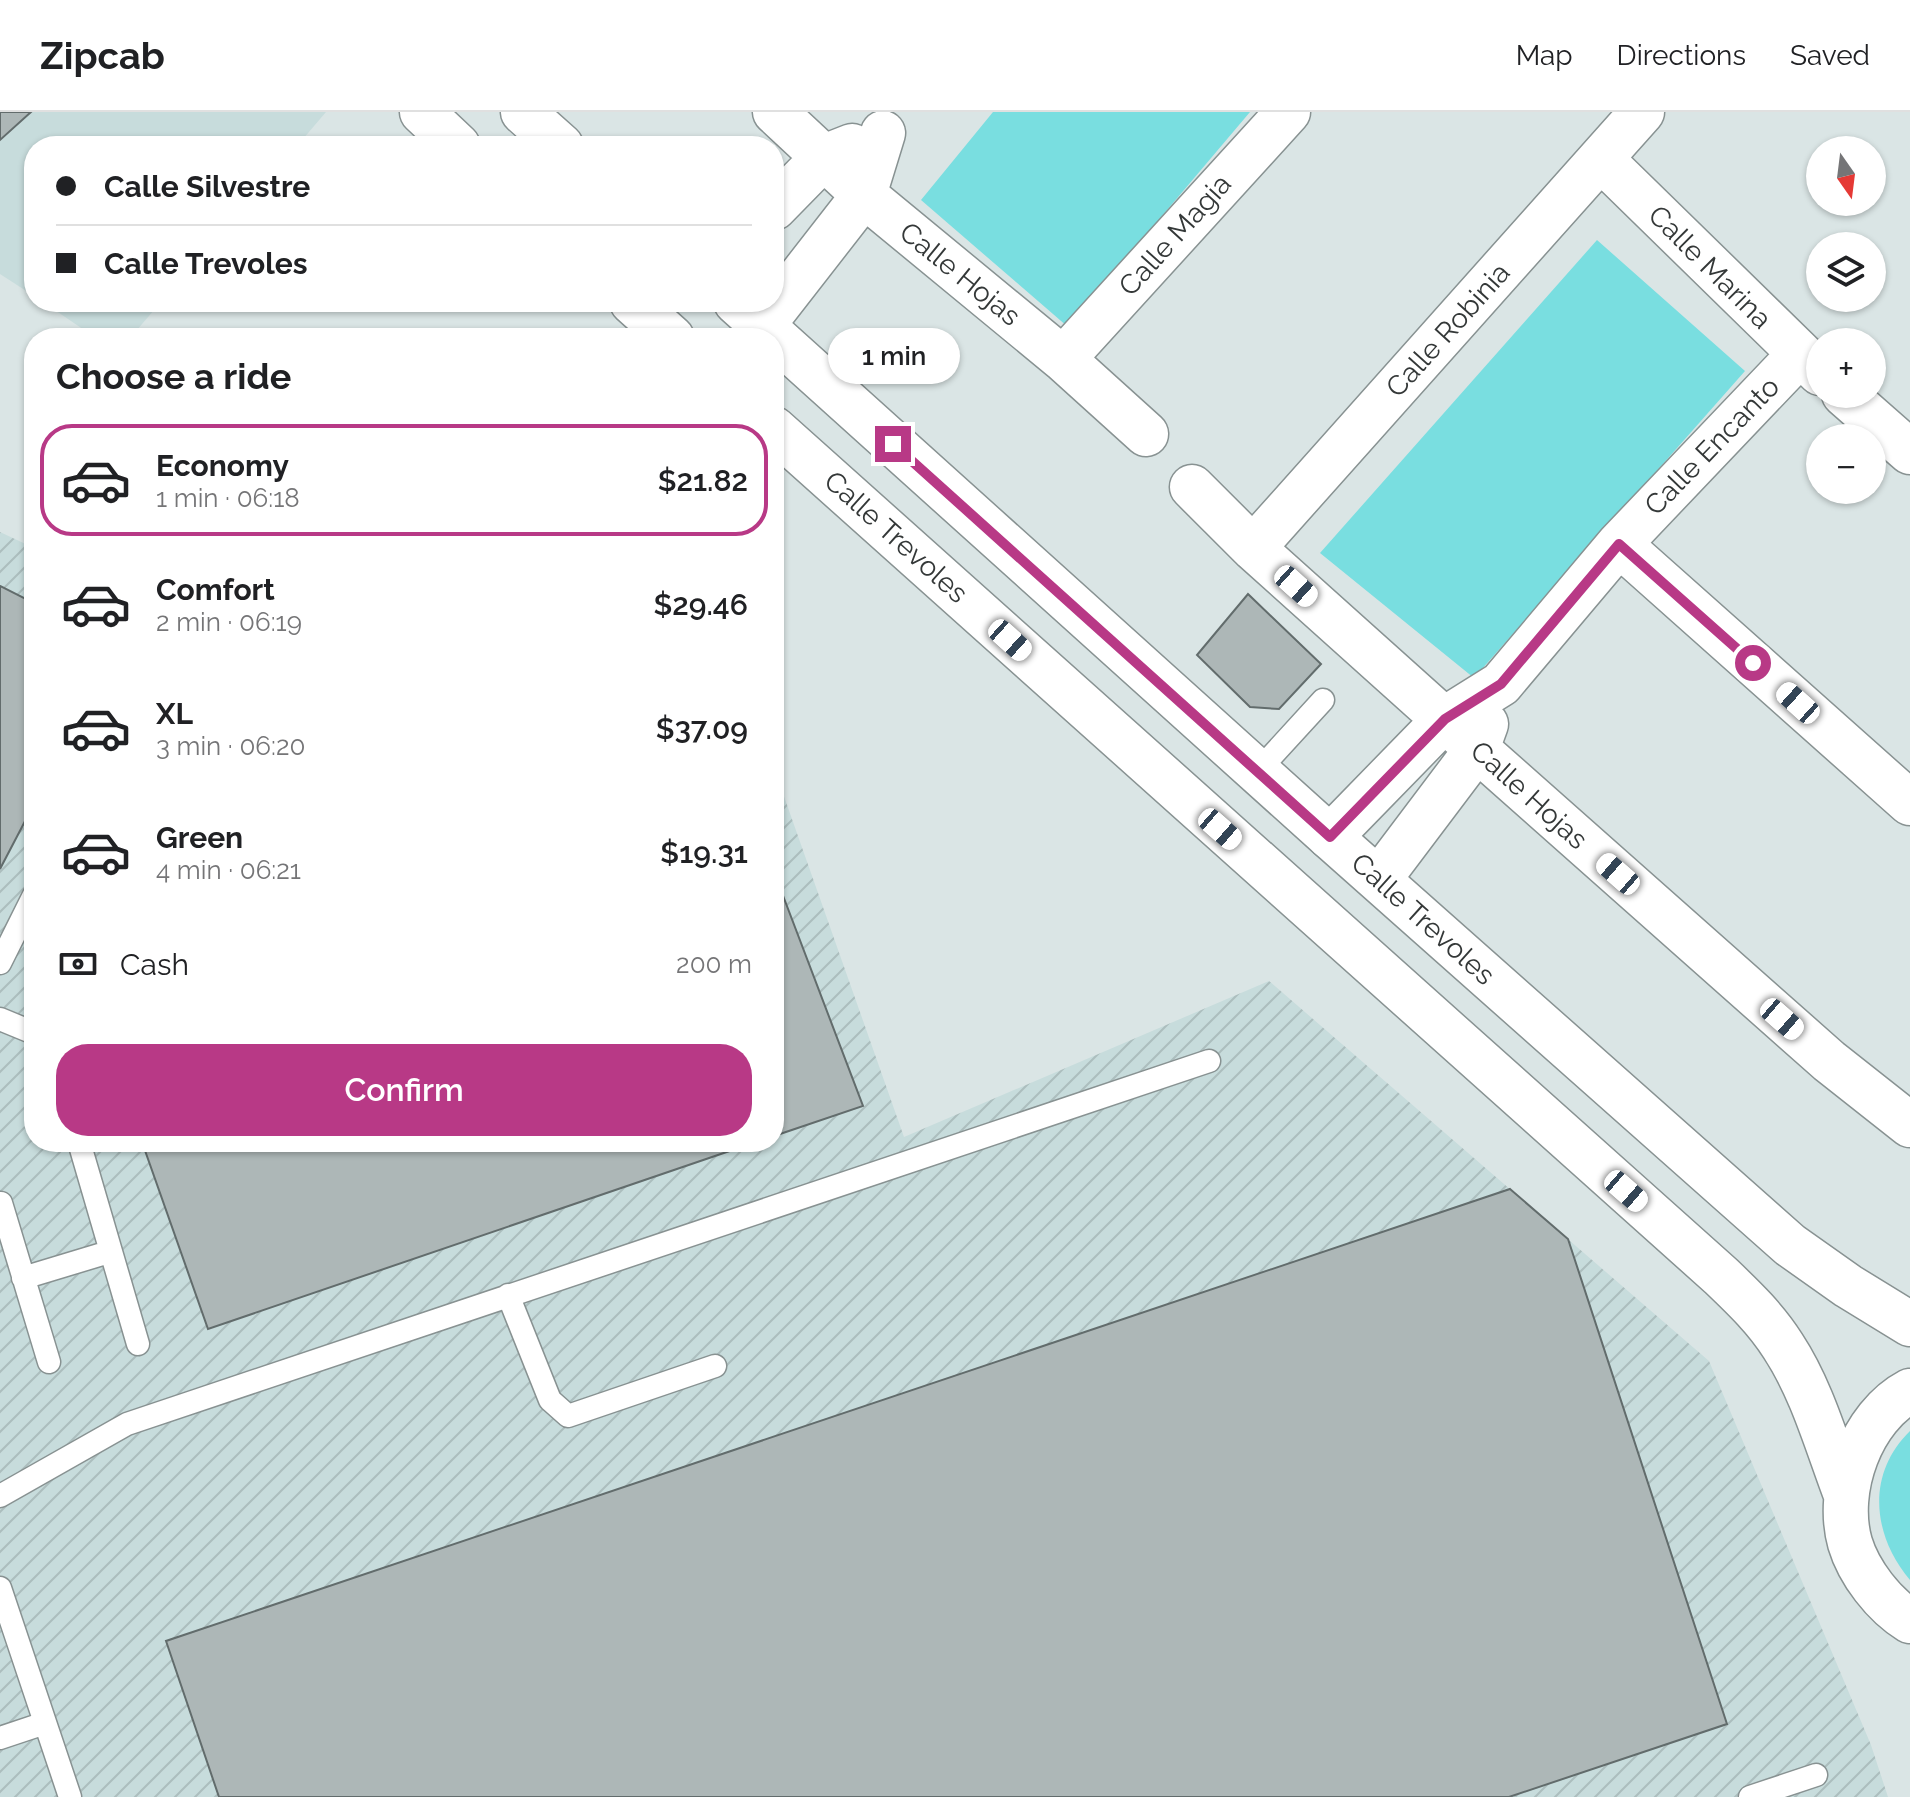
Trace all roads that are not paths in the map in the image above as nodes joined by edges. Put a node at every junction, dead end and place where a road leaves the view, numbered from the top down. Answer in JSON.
{"nodes":[{"id":1,"x":422,"y":112,"type":"edge"},
{"id":2,"x":523,"y":112,"type":"edge"},
{"id":3,"x":775,"y":112,"type":"edge"},
{"id":4,"x":1288,"y":112,"type":"edge"},
{"id":5,"x":1642,"y":112,"type":"edge"},
{"id":6,"x":893,"y":122,"type":"edge"},
{"id":7,"x":447,"y":136,"type":"edge"},
{"id":8,"x":550,"y":136,"type":"edge"},
{"id":9,"x":824,"y":157,"type":"junction"},
{"id":10,"x":1601,"y":159,"type":"junction"},
{"id":11,"x":864,"y":195,"type":"junction"},
{"id":12,"x":784,"y":198,"type":"edge"},
{"id":13,"x":784,"y":278,"type":"edge"},
{"id":14,"x":643,"y":312,"type":"edge"},
{"id":15,"x":749,"y":314,"type":"edge"},
{"id":16,"x":661,"y":328,"type":"edge"},
{"id":17,"x":765,"y":328,"type":"edge"},
{"id":18,"x":784,"y":345,"type":"edge"},
{"id":19,"x":1063,"y":359,"type":"junction"},
{"id":20,"x":1806,"y":361,"type":"edge"},
{"id":21,"x":1806,"y":367,"type":"edge"},
{"id":22,"x":1860,"y":408,"type":"edge"},
{"id":23,"x":1146,"y":434,"type":"dead end"},
{"id":24,"x":784,"y":438,"type":"edge"},
{"id":25,"x":1910,"y":452,"type":"edge"},
{"id":26,"x":1192,"y":487,"type":"dead end"},
{"id":27,"x":958,"y":502,"type":"junction"},
{"id":28,"x":1619,"y":544,"type":"junction"},
{"id":29,"x":1253,"y":548,"type":"junction"},
{"id":30,"x":916,"y":556,"type":"junction"},
{"id":31,"x":1501,"y":684,"type":"junction"},
{"id":32,"x":1323,"y":700,"type":"dead end"},
{"id":33,"x":1445,"y":719,"type":"junction"},
{"id":34,"x":1477,"y":749,"type":"junction"},
{"id":35,"x":1258,"y":771,"type":"junction"},
{"id":36,"x":1910,"y":803,"type":"edge"},
{"id":37,"x":1330,"y":837,"type":"junction"},
{"id":38,"x":1379,"y":879,"type":"junction"},
{"id":39,"x":24,"y":915,"type":"edge"},
{"id":40,"x":0,"y":963,"type":"edge"},
{"id":41,"x":0,"y":1019,"type":"edge"},
{"id":42,"x":24,"y":1029,"type":"edge"},
{"id":43,"x":1209,"y":1061,"type":"dead end"},
{"id":44,"x":1910,"y":1125,"type":"edge"},
{"id":45,"x":82,"y":1152,"type":"edge"},
{"id":46,"x":1,"y":1203,"type":"edge"},
{"id":47,"x":109,"y":1252,"type":"junction"},
{"id":48,"x":23,"y":1278,"type":"junction"},
{"id":49,"x":508,"y":1295,"type":"junction"},
{"id":50,"x":1910,"y":1324,"type":"edge"},
{"id":51,"x":138,"y":1344,"type":"dead end"},
{"id":52,"x":49,"y":1362,"type":"dead end"},
{"id":53,"x":715,"y":1366,"type":"dead end"},
{"id":54,"x":1910,"y":1391,"type":"edge"},
{"id":55,"x":1846,"y":1495,"type":"junction"},
{"id":56,"x":0,"y":1496,"type":"edge"},
{"id":57,"x":0,"y":1588,"type":"edge"},
{"id":58,"x":1910,"y":1621,"type":"edge"},
{"id":59,"x":45,"y":1723,"type":"junction"},
{"id":60,"x":0,"y":1738,"type":"edge"},
{"id":61,"x":1816,"y":1775,"type":"dead end"},
{"id":62,"x":70,"y":1797,"type":"edge"},
{"id":63,"x":1750,"y":1797,"type":"edge"}],
"edges":[{"from":1,"to":7,"type":"street"},
{"from":2,"to":8,"type":"street"},
{"from":3,"to":9,"type":"street","name":"Calle Hojas"},
{"from":4,"to":19,"type":"street","name":"Calle Magia"},
{"from":5,"to":10,"type":"street","name":"Calle Robinia"},
{"from":6,"to":9,"type":"street"},
{"from":6,"to":11,"type":"street"},
{"from":9,"to":11,"type":"street","name":"Calle Hojas"},
{"from":9,"to":12,"type":"street"},
{"from":10,"to":20,"type":"street","name":"Calle Marina"},
{"from":10,"to":29,"type":"street","name":"Calle Robinia"},
{"from":11,"to":13,"type":"street"},
{"from":11,"to":19,"type":"street","name":"Calle Hojas"},
{"from":14,"to":16,"type":"street"},
{"from":15,"to":17,"type":"street","name":"Calle Trevoles"},
{"from":18,"to":27,"type":"street","name":"Calle Trevoles"},
{"from":19,"to":23,"type":"street","name":"Calle Hojas"},
{"from":21,"to":28,"type":"street","name":"Calle Encanto"},
{"from":22,"to":25,"type":"street"},
{"from":24,"to":30,"type":"street","name":"Calle Trevoles"},
{"from":26,"to":29,"type":"street","name":"Calle Hojas"},
{"from":27,"to":30,"type":"street"},
{"from":27,"to":35,"type":"street","name":"Calle Trevoles"},
{"from":28,"to":31,"type":"street","name":"Calle Encanto"},
{"from":28,"to":36,"type":"street"},
{"from":29,"to":33,"type":"street","name":"Calle Hojas"},
{"from":30,"to":55,"type":"street","name":"Calle Trevoles"},
{"from":31,"to":33,"type":"street","name":"Calle Encanto"},
{"from":31,"to":34,"type":"street","name":"Calle Encanto"},
{"from":32,"to":35,"type":"lane"},
{"from":33,"to":34,"type":"street","name":"Calle Hojas"},
{"from":33,"to":37,"type":"street","name":"Calle Encanto"},
{"from":34,"to":38,"type":"street","name":"Calle Encanto"},
{"from":34,"to":44,"type":"street","name":"Calle Hojas"},
{"from":35,"to":37,"type":"street","name":"Calle Trevoles"},
{"from":37,"to":38,"type":"street","name":"Calle Trevoles"},
{"from":38,"to":50,"type":"street","name":"Calle Trevoles"},
{"from":39,"to":40,"type":"lane"},
{"from":41,"to":42,"type":"lane"},
{"from":43,"to":49,"type":"lane"},
{"from":45,"to":47,"type":"lane"},
{"from":46,"to":48,"type":"lane"},
{"from":47,"to":48,"type":"lane"},
{"from":47,"to":51,"type":"lane"},
{"from":48,"to":52,"type":"lane"},
{"from":49,"to":53,"type":"lane"},
{"from":49,"to":56,"type":"lane"},
{"from":54,"to":55,"type":"street"},
{"from":55,"to":58,"type":"street"},
{"from":57,"to":59,"type":"lane"},
{"from":59,"to":60,"type":"lane"},
{"from":59,"to":62,"type":"lane"},
{"from":61,"to":63,"type":"lane"}]}
